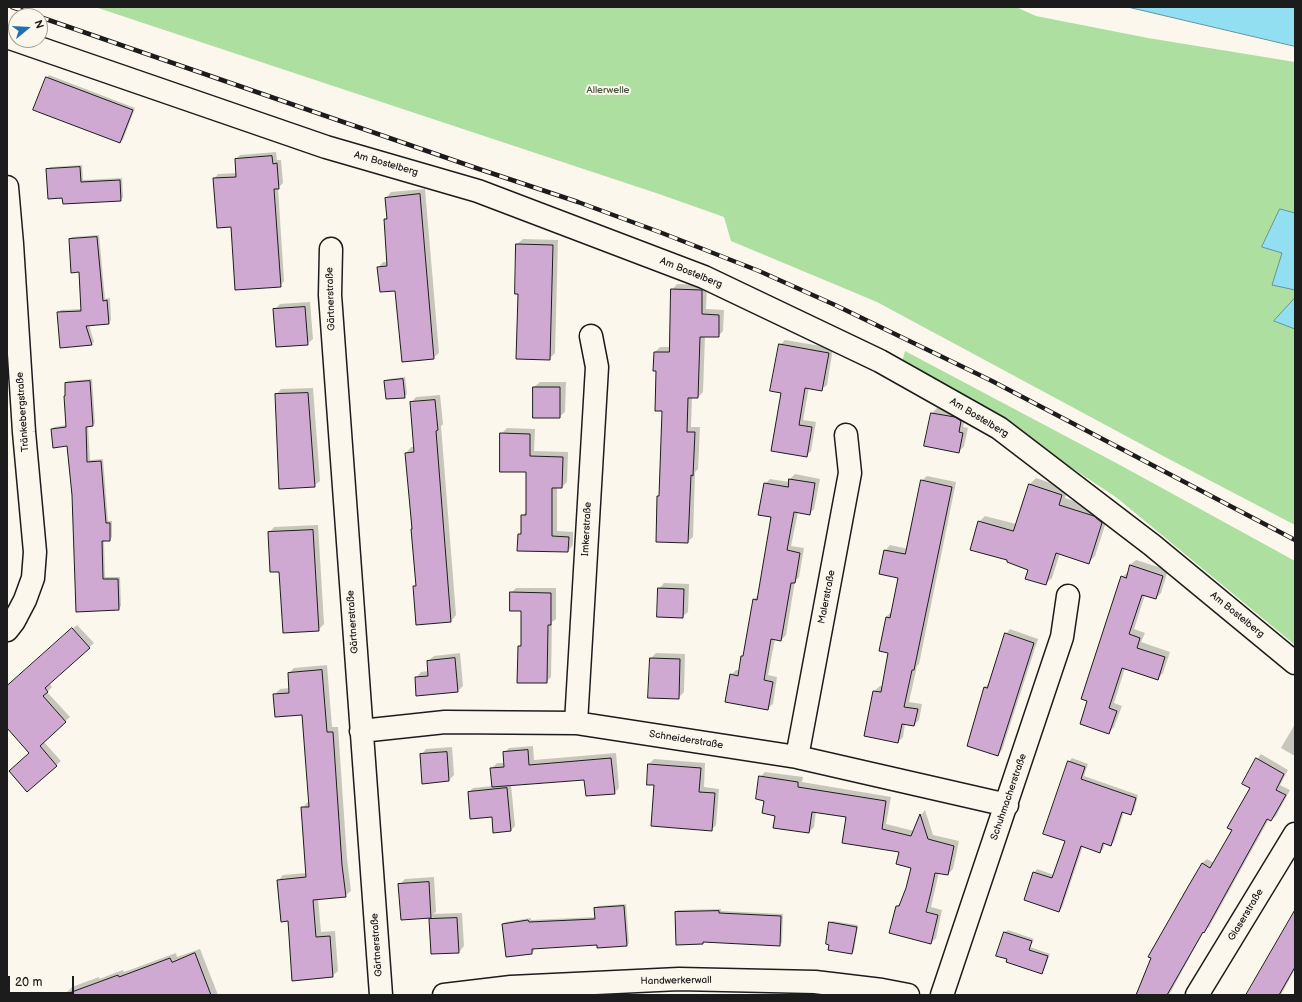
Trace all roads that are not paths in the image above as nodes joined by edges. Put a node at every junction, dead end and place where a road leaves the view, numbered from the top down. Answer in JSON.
{"nodes":[{"id":1,"x":7,"y":37,"type":"edge"},
{"id":2,"x":7,"y":187,"type":"edge"},
{"id":3,"x":331,"y":249,"type":"dead end"},
{"id":4,"x":592,"y":336,"type":"dead end"},
{"id":5,"x":846,"y":435,"type":"dead end"},
{"id":6,"x":1068,"y":596,"type":"dead end"},
{"id":7,"x":7,"y":630,"type":"edge"},
{"id":8,"x":1295,"y":663,"type":"edge"},
{"id":9,"x":576,"y":723,"type":"junction"},
{"id":10,"x":361,"y":731,"type":"junction"},
{"id":11,"x":797,"y":758,"type":"junction"},
{"id":12,"x":1007,"y":805,"type":"junction"},
{"id":13,"x":1295,"y":834,"type":"edge"},
{"id":14,"x":637,"y":988,"type":"edge"},
{"id":15,"x":381,"y":995,"type":"edge"},
{"id":16,"x":444,"y":995,"type":"edge"},
{"id":17,"x":908,"y":995,"type":"edge"},
{"id":18,"x":942,"y":995,"type":"edge"},
{"id":19,"x":1197,"y":995,"type":"edge"}],
"edges":[{"from":1,"to":8,"type":"street","name":"Am Bostelberg"},
{"from":2,"to":7,"type":"street","name":"Tränkebergstraße"},
{"from":3,"to":10,"type":"street","name":"Gärtnerstraße"},
{"from":4,"to":9,"type":"street","name":"Imkerstraße"},
{"from":5,"to":11,"type":"street","name":"Malerstraße"},
{"from":6,"to":12,"type":"street","name":"Schuhmacherstraße"},
{"from":9,"to":10,"type":"street","name":"Schneiderstraße"},
{"from":9,"to":11,"type":"street","name":"Schneiderstraße"},
{"from":10,"to":15,"type":"street","name":"Gärtnerstraße"},
{"from":11,"to":12,"type":"street","name":"Schneiderstraße"},
{"from":12,"to":18,"type":"street","name":"Schuhmacherstraße"},
{"from":13,"to":19,"type":"street","name":"Glaserstraße"},
{"from":14,"to":16,"type":"street","name":"Handwerkerwall"},
{"from":14,"to":17,"type":"street","name":"Handwerkerwall"}]}
